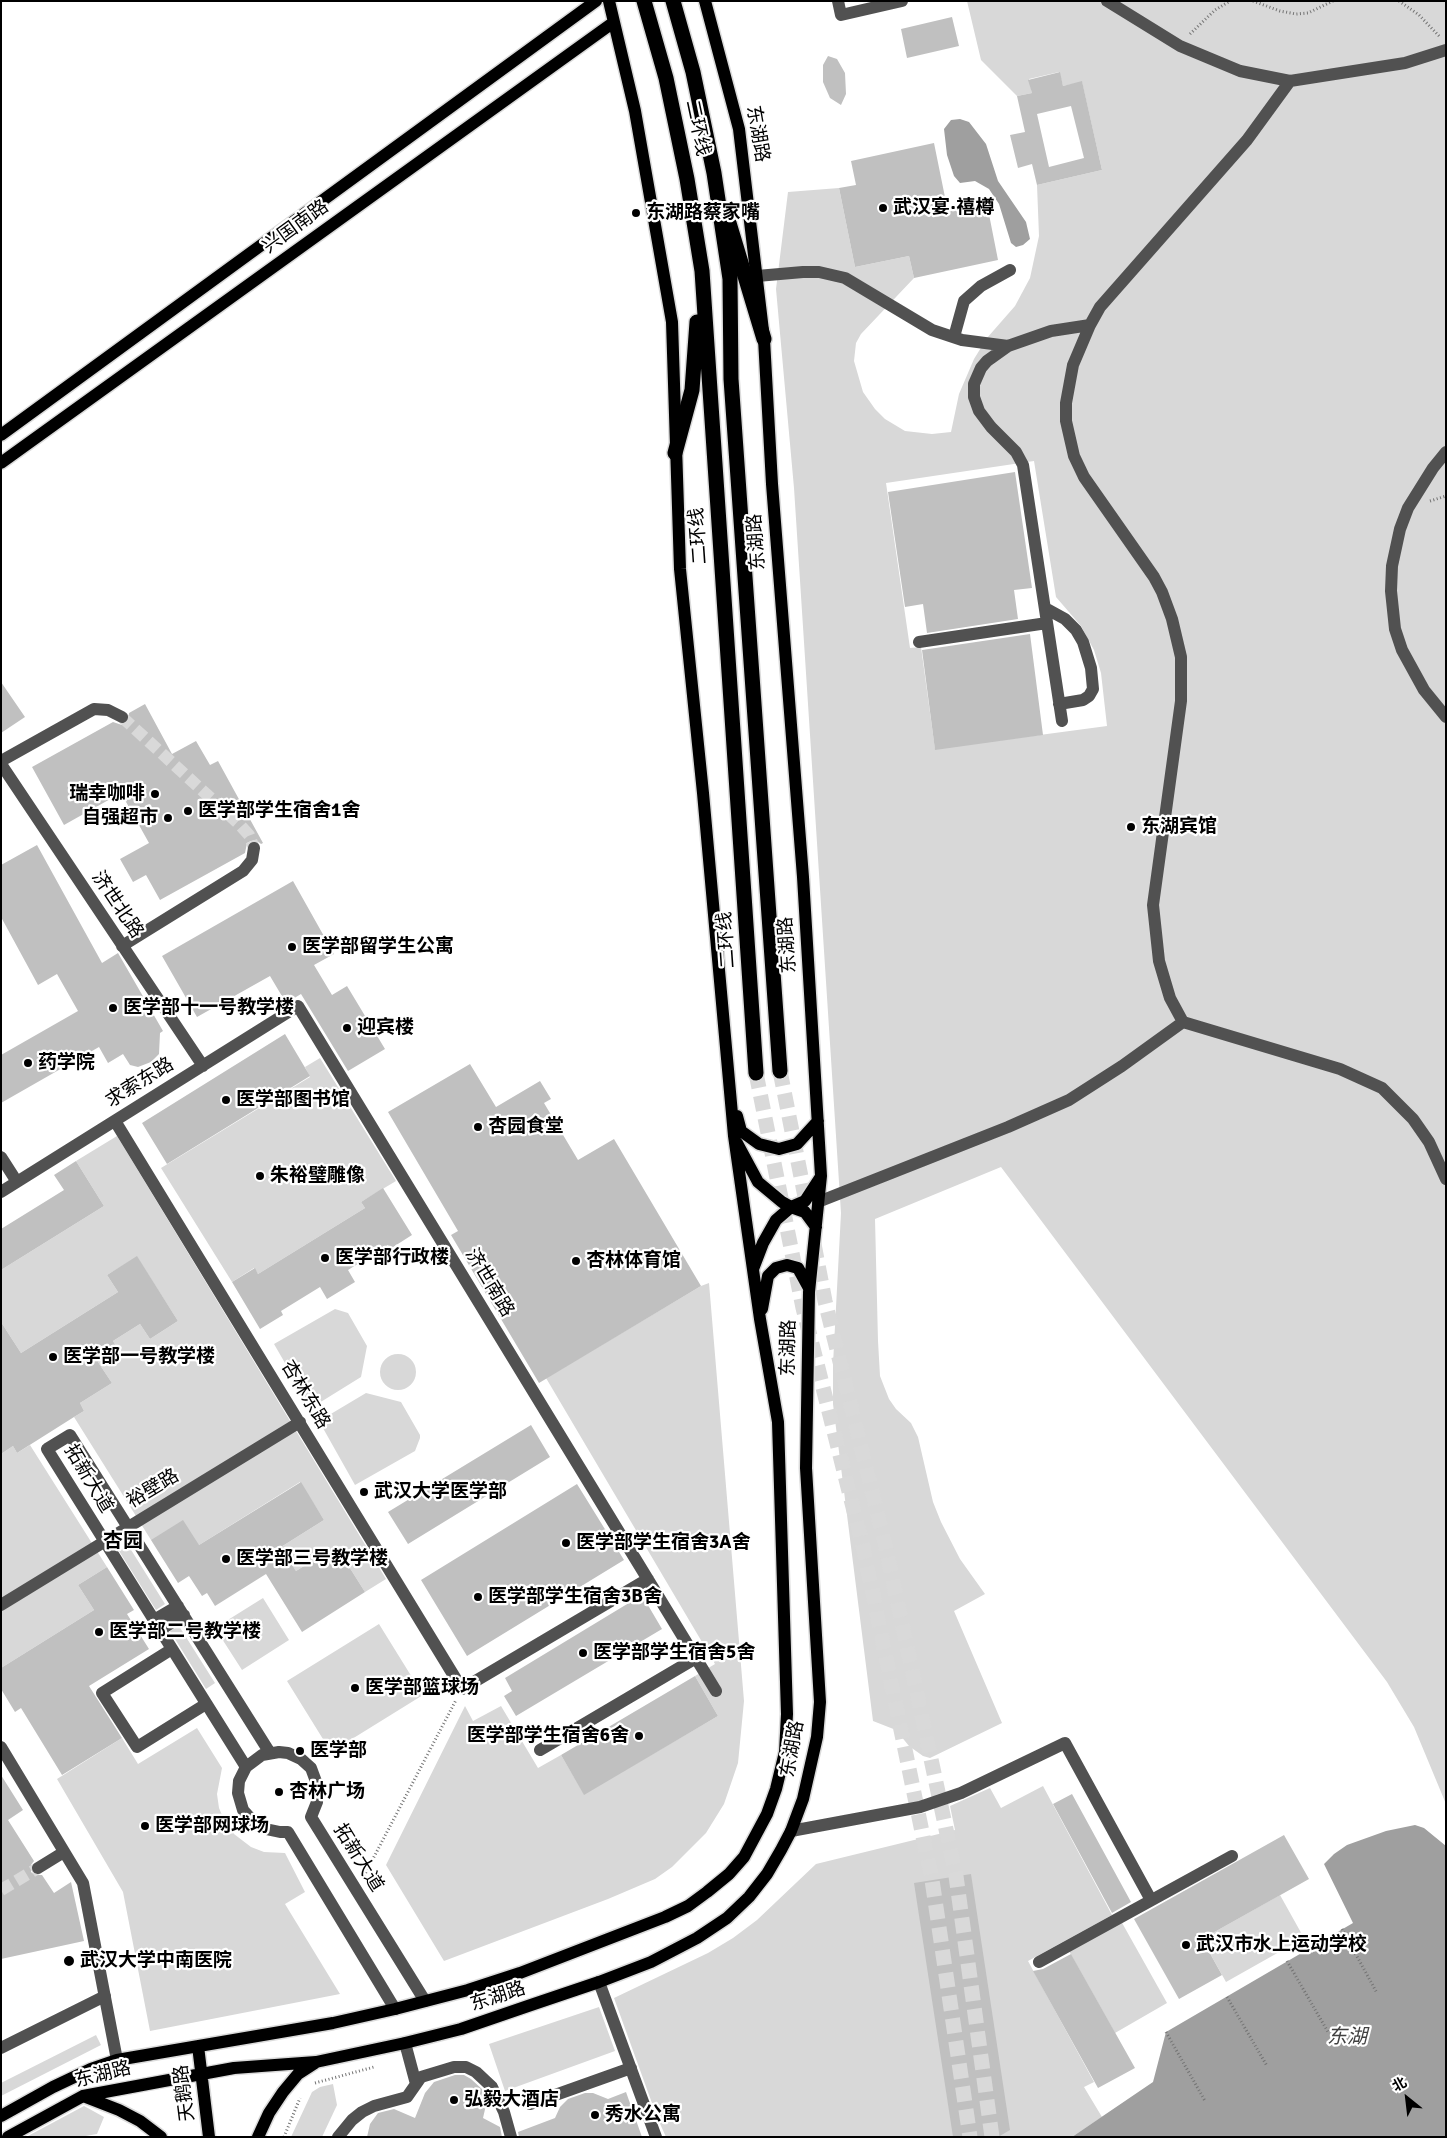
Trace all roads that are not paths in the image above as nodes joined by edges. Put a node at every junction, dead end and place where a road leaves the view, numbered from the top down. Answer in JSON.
{"nodes":[{"id":1,"x":596,"y":1,"type":"edge"},
{"id":2,"x":608,"y":1,"type":"edge"},
{"id":3,"x":644,"y":1,"type":"edge"},
{"id":4,"x":673,"y":1,"type":"edge"},
{"id":5,"x":705,"y":1,"type":"edge"},
{"id":6,"x":838,"y":1,"type":"edge"},
{"id":7,"x":902,"y":1,"type":"edge"},
{"id":8,"x":1107,"y":1,"type":"edge"},
{"id":9,"x":614,"y":22,"type":"junction"},
{"id":10,"x":1446,"y":50,"type":"edge"},
{"id":11,"x":1290,"y":82,"type":"junction"},
{"id":12,"x":714,"y":173,"type":"junction"},
{"id":13,"x":1010,"y":270,"type":"dead end"},
{"id":14,"x":702,"y":271,"type":"junction"},
{"id":15,"x":757,"y":276,"type":"junction"},
{"id":16,"x":1090,"y":326,"type":"junction"},
{"id":17,"x":954,"y":338,"type":"junction"},
{"id":18,"x":764,"y":339,"type":"junction"},
{"id":19,"x":1008,"y":346,"type":"junction"},
{"id":20,"x":1,"y":435,"type":"edge"},
{"id":21,"x":1446,"y":452,"type":"edge"},
{"id":22,"x":675,"y":453,"type":"junction"},
{"id":23,"x":1,"y":464,"type":"edge"},
{"id":24,"x":1045,"y":608,"type":"junction"},
{"id":25,"x":1047,"y":623,"type":"junction"},
{"id":26,"x":919,"y":642,"type":"dead end"},
{"id":27,"x":1059,"y":704,"type":"junction"},
{"id":28,"x":122,"y":717,"type":"tunnel mouth"},
{"id":29,"x":1446,"y":717,"type":"edge"},
{"id":30,"x":1062,"y":721,"type":"dead end"},
{"id":31,"x":1,"y":763,"type":"edge"},
{"id":32,"x":254,"y":848,"type":"dead end"},
{"id":33,"x":122,"y":946,"type":"junction"},
{"id":34,"x":298,"y":1006,"type":"joint"},
{"id":35,"x":1183,"y":1022,"type":"junction"},
{"id":36,"x":203,"y":1066,"type":"junction"},
{"id":37,"x":780,"y":1071,"type":"tunnel mouth"},
{"id":38,"x":756,"y":1073,"type":"tunnel mouth"},
{"id":39,"x":730,"y":1086,"type":"junction"},
{"id":40,"x":115,"y":1121,"type":"junction"},
{"id":41,"x":818,"y":1121,"type":"junction"},
{"id":42,"x":734,"y":1136,"type":"junction"},
{"id":43,"x":1,"y":1157,"type":"edge"},
{"id":44,"x":821,"y":1176,"type":"junction"},
{"id":45,"x":1446,"y":1179,"type":"edge"},
{"id":46,"x":17,"y":1182,"type":"junction"},
{"id":47,"x":1,"y":1192,"type":"edge"},
{"id":48,"x":818,"y":1202,"type":"junction"},
{"id":49,"x":791,"y":1206,"type":"junction"},
{"id":50,"x":816,"y":1226,"type":"junction"},
{"id":51,"x":753,"y":1270,"type":"junction"},
{"id":52,"x":809,"y":1288,"type":"junction"},
{"id":53,"x":760,"y":1319,"type":"junction"},
{"id":54,"x":300,"y":1422,"type":"junction"},
{"id":55,"x":128,"y":1526,"type":"junction"},
{"id":56,"x":104,"y":1541,"type":"junction"},
{"id":57,"x":648,"y":1579,"type":"junction"},
{"id":58,"x":1,"y":1605,"type":"edge"},
{"id":59,"x":181,"y":1610,"type":"junction"},
{"id":60,"x":157,"y":1625,"type":"junction"},
{"id":61,"x":172,"y":1649,"type":"junction"},
{"id":62,"x":696,"y":1658,"type":"junction"},
{"id":63,"x":716,"y":1691,"type":"dead end"},
{"id":64,"x":206,"y":1704,"type":"junction"},
{"id":65,"x":1,"y":1747,"type":"edge"},
{"id":66,"x":540,"y":1750,"type":"dead end"},
{"id":67,"x":270,"y":1753,"type":"junction"},
{"id":68,"x":246,"y":1767,"type":"junction"},
{"id":69,"x":790,"y":1831,"type":"junction"},
{"id":70,"x":64,"y":1852,"type":"junction"},
{"id":71,"x":1232,"y":1856,"type":"dead end"},
{"id":72,"x":38,"y":1868,"type":"tunnel mouth"},
{"id":73,"x":1150,"y":1900,"type":"junction"},
{"id":74,"x":1038,"y":1962,"type":"dead end"},
{"id":75,"x":599,"y":1982,"type":"junction"},
{"id":76,"x":105,"y":1996,"type":"junction"},
{"id":77,"x":425,"y":2001,"type":"junction"},
{"id":78,"x":395,"y":2009,"type":"junction"},
{"id":79,"x":405,"y":2043,"type":"junction"},
{"id":80,"x":198,"y":2046,"type":"junction"},
{"id":81,"x":1,"y":2048,"type":"edge"},
{"id":82,"x":117,"y":2060,"type":"junction"},
{"id":83,"x":316,"y":2062,"type":"junction"},
{"id":84,"x":631,"y":2068,"type":"junction"},
{"id":85,"x":201,"y":2074,"type":"junction"},
{"id":86,"x":416,"y":2084,"type":"junction"},
{"id":87,"x":83,"y":2096,"type":"junction"},
{"id":88,"x":530,"y":2104,"type":"dead end"},
{"id":89,"x":1,"y":2116,"type":"edge"},
{"id":90,"x":8,"y":2137,"type":"edge"},
{"id":91,"x":161,"y":2137,"type":"edge"},
{"id":92,"x":209,"y":2137,"type":"edge"},
{"id":93,"x":258,"y":2137,"type":"edge"},
{"id":94,"x":338,"y":2137,"type":"edge"},
{"id":95,"x":511,"y":2137,"type":"edge"},
{"id":96,"x":656,"y":2137,"type":"edge"}],
"edges":[{"from":1,"to":20,"type":"main road","name":"兴国南路"},
{"from":2,"to":9,"type":"main road","name":"东湖路"},
{"from":3,"to":14,"type":"highway","name":"二环线"},
{"from":4,"to":12,"type":"highway","name":"二环线"},
{"from":5,"to":15,"type":"main road","name":"东湖路"},
{"from":6,"to":7,"type":"street"},
{"from":8,"to":11,"type":"street"},
{"from":9,"to":22,"type":"main road","name":"东湖路"},
{"from":9,"to":23,"type":"main road","name":"兴国南路"},
{"from":10,"to":11,"type":"street"},
{"from":11,"to":16,"type":"street"},
{"from":12,"to":18,"type":"highway"},
{"from":12,"to":37,"type":"highway","name":"二环线"},
{"from":13,"to":17,"type":"street"},
{"from":14,"to":22,"type":"highway"},
{"from":14,"to":38,"type":"highway","name":"二环线"},
{"from":15,"to":17,"type":"street"},
{"from":15,"to":18,"type":"main road","name":"东湖路"},
{"from":16,"to":19,"type":"street"},
{"from":16,"to":35,"type":"street"},
{"from":17,"to":19,"type":"street"},
{"from":18,"to":41,"type":"main road","name":"东湖路"},
{"from":19,"to":24,"type":"street"},
{"from":21,"to":29,"type":"street"},
{"from":22,"to":39,"type":"main road","name":"东湖路"},
{"from":24,"to":25,"type":"street"},
{"from":24,"to":27,"type":"street"},
{"from":25,"to":26,"type":"street"},
{"from":25,"to":27,"type":"street"},
{"from":27,"to":30,"type":"street"},
{"from":28,"to":31,"type":"street"},
{"from":31,"to":33,"type":"street","name":"济世北路"},
{"from":32,"to":33,"type":"street"},
{"from":33,"to":36,"type":"street","name":"济世北路"},
{"from":34,"to":36,"type":"street","name":"求索东路"},
{"from":34,"to":57,"type":"street","name":"济世南路"},
{"from":35,"to":45,"type":"street"},
{"from":35,"to":48,"type":"street"},
{"from":36,"to":40,"type":"street","name":"求索东路"},
{"from":39,"to":41,"type":"main road"},
{"from":39,"to":42,"type":"main road","name":"东湖路"},
{"from":40,"to":46,"type":"street","name":"求索东路"},
{"from":40,"to":54,"type":"street","name":"杏林东路"},
{"from":41,"to":44,"type":"main road","name":"东湖路"},
{"from":42,"to":49,"type":"main road"},
{"from":42,"to":51,"type":"main road","name":"东湖路"},
{"from":43,"to":46,"type":"street"},
{"from":44,"to":48,"type":"main road","name":"东湖路"},
{"from":44,"to":49,"type":"main road"},
{"from":46,"to":47,"type":"street","name":"求索东路"},
{"from":48,"to":50,"type":"main road","name":"东湖路"},
{"from":49,"to":50,"type":"main road"},
{"from":49,"to":51,"type":"main road"},
{"from":50,"to":52,"type":"main road","name":"东湖路"},
{"from":51,"to":53,"type":"main road","name":"东湖路"},
{"from":52,"to":53,"type":"main road"},
{"from":52,"to":69,"type":"main road","name":"东湖路"},
{"from":53,"to":77,"type":"main road","name":"东湖路"},
{"from":54,"to":55,"type":"street","name":"裕壁路"},
{"from":54,"to":57,"type":"street","name":"杏林东路"},
{"from":55,"to":56,"type":"street","name":"裕壁路"},
{"from":55,"to":56,"type":"street","name":"拓新大道"},
{"from":55,"to":59,"type":"street","name":"拓新大道"},
{"from":56,"to":58,"type":"street","name":"裕壁路"},
{"from":56,"to":60,"type":"street","name":"拓新大道"},
{"from":57,"to":62,"type":"street","name":"济世南路"},
{"from":59,"to":60,"type":"street"},
{"from":59,"to":67,"type":"street","name":"拓新大道"},
{"from":60,"to":61,"type":"street","name":"拓新大道"},
{"from":61,"to":64,"type":"street","name":"拓新大道"},
{"from":61,"to":64,"type":"street"},
{"from":62,"to":63,"type":"street","name":"济世南路"},
{"from":62,"to":66,"type":"street"},
{"from":64,"to":68,"type":"street","name":"拓新大道"},
{"from":65,"to":70,"type":"street"},
{"from":67,"to":68,"type":"street"},
{"from":67,"to":77,"type":"street","name":"拓新大道"},
{"from":68,"to":78,"type":"street"},
{"from":69,"to":73,"type":"street"},
{"from":69,"to":75,"type":"main road","name":"东湖路"},
{"from":70,"to":72,"type":"street"},
{"from":70,"to":76,"type":"street"},
{"from":71,"to":73,"type":"street"},
{"from":73,"to":74,"type":"street"},
{"from":75,"to":79,"type":"main road","name":"东湖路"},
{"from":75,"to":84,"type":"street"},
{"from":76,"to":81,"type":"street"},
{"from":76,"to":82,"type":"street"},
{"from":77,"to":78,"type":"main road","name":"东湖路"},
{"from":78,"to":80,"type":"main road","name":"东湖路"},
{"from":79,"to":83,"type":"main road","name":"东湖路"},
{"from":79,"to":86,"type":"street"},
{"from":80,"to":82,"type":"main road","name":"东湖路"},
{"from":80,"to":85,"type":"main road","name":"天鹅路"},
{"from":82,"to":89,"type":"main road","name":"东湖路"},
{"from":83,"to":85,"type":"main road","name":"东湖路"},
{"from":83,"to":93,"type":"main road"},
{"from":84,"to":88,"type":"street"},
{"from":84,"to":96,"type":"street"},
{"from":85,"to":87,"type":"main road","name":"东湖路"},
{"from":85,"to":92,"type":"main road","name":"天鹅路"},
{"from":86,"to":94,"type":"street"},
{"from":86,"to":95,"type":"street"},
{"from":87,"to":90,"type":"main road","name":"东湖路"},
{"from":87,"to":91,"type":"main road"}]}
